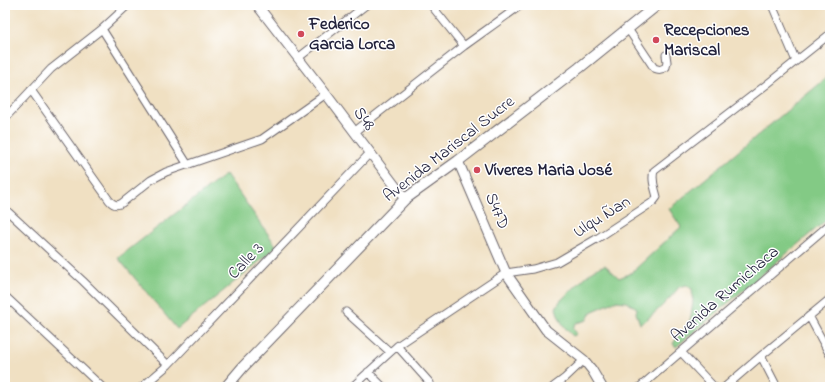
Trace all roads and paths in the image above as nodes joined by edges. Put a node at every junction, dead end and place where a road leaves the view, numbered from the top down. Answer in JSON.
{"nodes":[{"id":1,"x":128,"y":5,"type":"edge"},
{"id":2,"x":257,"y":5,"type":"edge"},
{"id":3,"x":366,"y":5,"type":"edge"},
{"id":4,"x":431,"y":5,"type":"edge"},
{"id":5,"x":521,"y":5,"type":"edge"},
{"id":6,"x":657,"y":5,"type":"edge"},
{"id":7,"x":772,"y":5,"type":"edge"},
{"id":8,"x":102,"y":29,"type":"junction"},
{"id":9,"x":628,"y":29,"type":"junction"},
{"id":10,"x":830,"y":34,"type":"edge"},
{"id":11,"x":464,"y":46,"type":"junction"},
{"id":12,"x":666,"y":55,"type":"dead end"},
{"id":13,"x":298,"y":58,"type":"junction"},
{"id":14,"x":796,"y":61,"type":"junction"},
{"id":15,"x":31,"y":90,"type":"junction"},
{"id":16,"x":326,"y":94,"type":"junction"},
{"id":17,"x":5,"y":118,"type":"edge"},
{"id":18,"x":354,"y":132,"type":"junction"},
{"id":19,"x":370,"y":153,"type":"junction"},
{"id":20,"x":458,"y":161,"type":"junction"},
{"id":21,"x":188,"y":165,"type":"junction"},
{"id":22,"x":405,"y":199,"type":"junction"},
{"id":23,"x":5,"y":209,"type":"edge"},
{"id":24,"x":830,"y":224,"type":"edge"},
{"id":25,"x":506,"y":273,"type":"junction"},
{"id":26,"x":5,"y":296,"type":"edge"},
{"id":27,"x":830,"y":299,"type":"edge"},
{"id":28,"x":346,"y":312,"type":"dead end"},
{"id":29,"x":809,"y":316,"type":"junction"},
{"id":30,"x":397,"y":346,"type":"junction"},
{"id":31,"x":390,"y":352,"type":"junction"},
{"id":32,"x":681,"y":352,"type":"junction"},
{"id":33,"x":830,"y":355,"type":"edge"},
{"id":34,"x":761,"y":356,"type":"junction"},
{"id":35,"x":584,"y":360,"type":"junction"},
{"id":36,"x":168,"y":365,"type":"junction"},
{"id":37,"x":368,"y":372,"type":"junction"},
{"id":38,"x":430,"y":383,"type":"dead end"},
{"id":39,"x":102,"y":387,"type":"edge"},
{"id":40,"x":142,"y":387,"type":"edge"},
{"id":41,"x":226,"y":387,"type":"edge"},
{"id":42,"x":352,"y":387,"type":"edge"},
{"id":43,"x":383,"y":387,"type":"edge"},
{"id":44,"x":553,"y":387,"type":"edge"},
{"id":45,"x":602,"y":387,"type":"edge"},
{"id":46,"x":640,"y":387,"type":"edge"},
{"id":47,"x":714,"y":387,"type":"edge"},
{"id":48,"x":725,"y":387,"type":"edge"},
{"id":49,"x":777,"y":387,"type":"edge"}],
"edges":[{"from":1,"to":8,"type":"street"},
{"from":2,"to":13,"type":"street","name":"S48"},
{"from":3,"to":13,"type":"street"},
{"from":4,"to":11,"type":"street"},
{"from":5,"to":11,"type":"street"},
{"from":6,"to":9,"type":"main road","name":"Avenida Mariscal Sucre"},
{"from":7,"to":14,"type":"street"},
{"from":8,"to":15,"type":"street"},
{"from":8,"to":21,"type":"street"},
{"from":9,"to":12,"type":"street"},
{"from":9,"to":20,"type":"main road","name":"Avenida Mariscal Sucre"},
{"from":10,"to":14,"type":"street","name":"Ulqu Ñan"},
{"from":11,"to":18,"type":"street"},
{"from":13,"to":16,"type":"street","name":"S48"},
{"from":14,"to":25,"type":"street","name":"Ulqu Ñan"},
{"from":15,"to":17,"type":"street"},
{"from":15,"to":21,"type":"street"},
{"from":16,"to":18,"type":"street","name":"S48"},
{"from":16,"to":21,"type":"street"},
{"from":18,"to":19,"type":"street","name":"S48"},
{"from":19,"to":22,"type":"street","name":"S48"},
{"from":19,"to":36,"type":"street","name":"Calle 3"},
{"from":20,"to":22,"type":"main road","name":"Avenida Mariscal Sucre"},
{"from":20,"to":25,"type":"street","name":"S47D"},
{"from":22,"to":41,"type":"main road","name":"Avenida Mariscal Sucre"},
{"from":23,"to":36,"type":"street"},
{"from":24,"to":32,"type":"street","name":"Avenida Rumichaca"},
{"from":25,"to":30,"type":"street","name":"Ulqu Ñan"},
{"from":25,"to":35,"type":"street","name":"S47D"},
{"from":26,"to":39,"type":"street"},
{"from":27,"to":29,"type":"street"},
{"from":28,"to":31,"type":"street"},
{"from":29,"to":33,"type":"street"},
{"from":29,"to":34,"type":"street"},
{"from":30,"to":31,"type":"street","name":"Ulqu Ñan"},
{"from":30,"to":38,"type":"street"},
{"from":31,"to":37,"type":"street","name":"Ulqu Ñan"},
{"from":32,"to":46,"type":"street","name":"Avenida Rumichaca"},
{"from":32,"to":47,"type":"street"},
{"from":34,"to":48,"type":"street"},
{"from":34,"to":49,"type":"street"},
{"from":35,"to":44,"type":"street"},
{"from":35,"to":45,"type":"street","name":"S47D"},
{"from":36,"to":40,"type":"street","name":"Calle 3"},
{"from":37,"to":42,"type":"street","name":"Ulqu Ñan"},
{"from":37,"to":43,"type":"street"}]}
